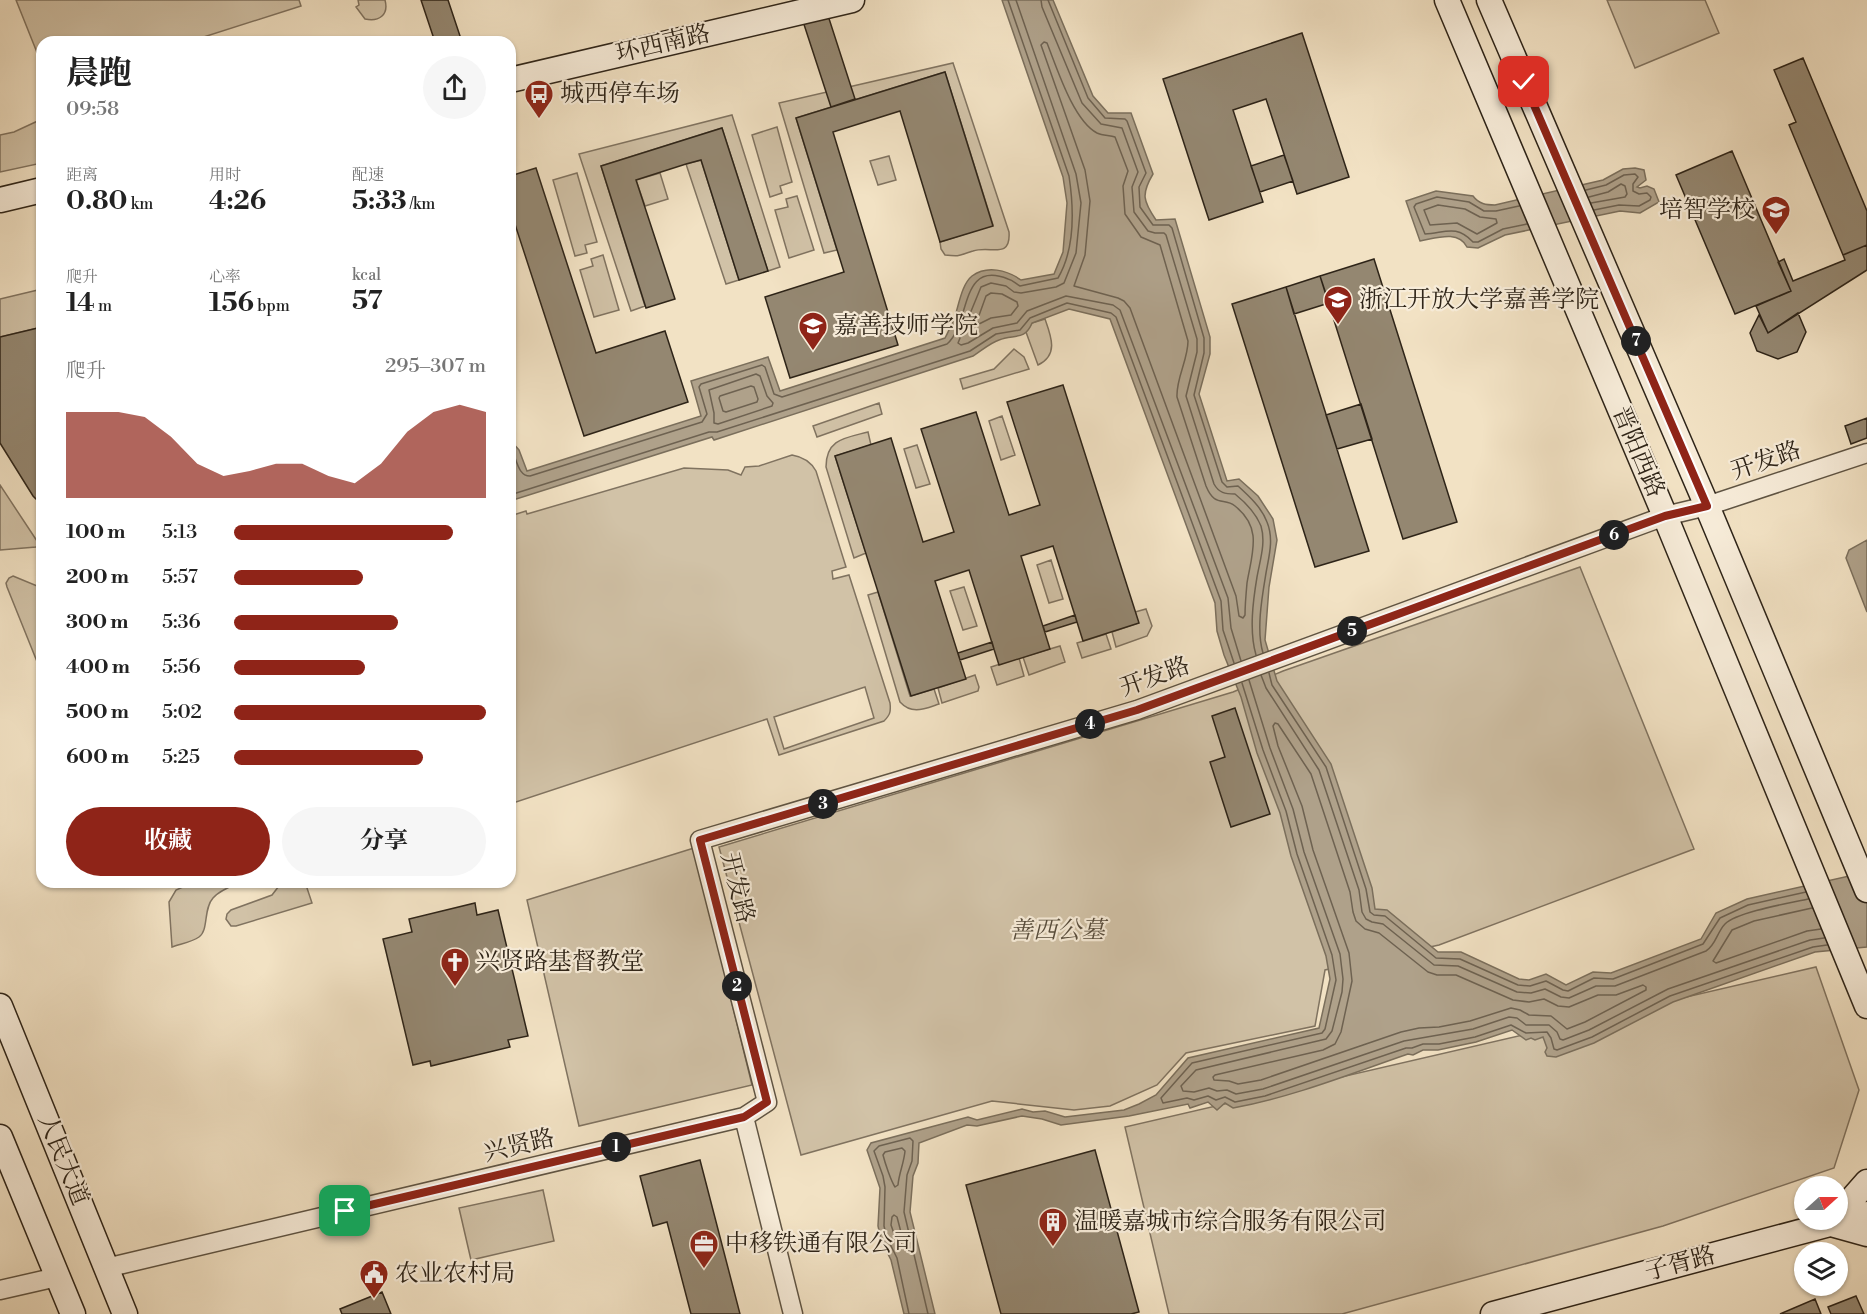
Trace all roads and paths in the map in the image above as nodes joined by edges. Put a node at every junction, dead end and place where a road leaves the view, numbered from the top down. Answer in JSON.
{"nodes":[{"id":1,"x":852,"y":0,"type":"edge"},
{"id":2,"x":1447,"y":0,"type":"edge"},
{"id":3,"x":1489,"y":0,"type":"edge"},
{"id":4,"x":516,"y":79,"type":"edge"},
{"id":5,"x":36,"y":191,"type":"edge"},
{"id":6,"x":0,"y":200,"type":"edge"},
{"id":7,"x":1867,"y":453,"type":"edge"},
{"id":8,"x":1707,"y":506,"type":"junction"},
{"id":9,"x":1665,"y":516,"type":"junction"},
{"id":10,"x":1867,"y":890,"type":"edge"},
{"id":11,"x":0,"y":1006,"type":"edge"},
{"id":12,"x":1867,"y":1006,"type":"edge"},
{"id":13,"x":744,"y":1117,"type":"junction"},
{"id":14,"x":0,"y":1137,"type":"edge"},
{"id":15,"x":1867,"y":1182,"type":"edge"},
{"id":16,"x":1848,"y":1203,"type":"edge"},
{"id":17,"x":1867,"y":1214,"type":"edge"},
{"id":18,"x":1848,"y":1217,"type":"edge"},
{"id":19,"x":1848,"y":1226,"type":"edge"},
{"id":20,"x":1794,"y":1230,"type":"edge"},
{"id":21,"x":1867,"y":1234,"type":"edge"},
{"id":22,"x":106,"y":1268,"type":"junction"},
{"id":23,"x":57,"y":1277,"type":"junction"},
{"id":24,"x":0,"y":1290,"type":"edge"},
{"id":25,"x":73,"y":1314,"type":"edge"},
{"id":26,"x":125,"y":1314,"type":"edge"},
{"id":27,"x":793,"y":1314,"type":"edge"},
{"id":28,"x":1493,"y":1314,"type":"edge"}],
"edges":[{"from":1,"to":4,"type":"main road","name":"环西南路"},
{"from":2,"to":9,"type":"main road","name":"晋阳西路"},
{"from":3,"to":8,"type":"main road","name":"晋阳西路"},
{"from":5,"to":6,"type":"main road"},
{"from":7,"to":8,"type":"street","name":"开发路"},
{"from":8,"to":9,"type":"street","name":"开发路"},
{"from":8,"to":10,"type":"main road","name":"晋阳西路"},
{"from":9,"to":12,"type":"main road","name":"晋阳西路"},
{"from":9,"to":13,"type":"street","name":"开发路"},
{"from":11,"to":22,"type":"main road","name":"人民大道"},
{"from":13,"to":22,"type":"street","name":"兴贤路"},
{"from":13,"to":27,"type":"street"},
{"from":14,"to":23,"type":"main road","name":"人民大道"},
{"from":15,"to":16,"type":"main road"},
{"from":17,"to":18,"type":"main road","name":"子胥路"},
{"from":19,"to":21,"type":"main road"},
{"from":20,"to":28,"type":"main road","name":"子胥路"},
{"from":22,"to":26,"type":"main road","name":"人民大道"},
{"from":23,"to":24,"type":"street"},
{"from":23,"to":25,"type":"main road","name":"人民大道"}]}
